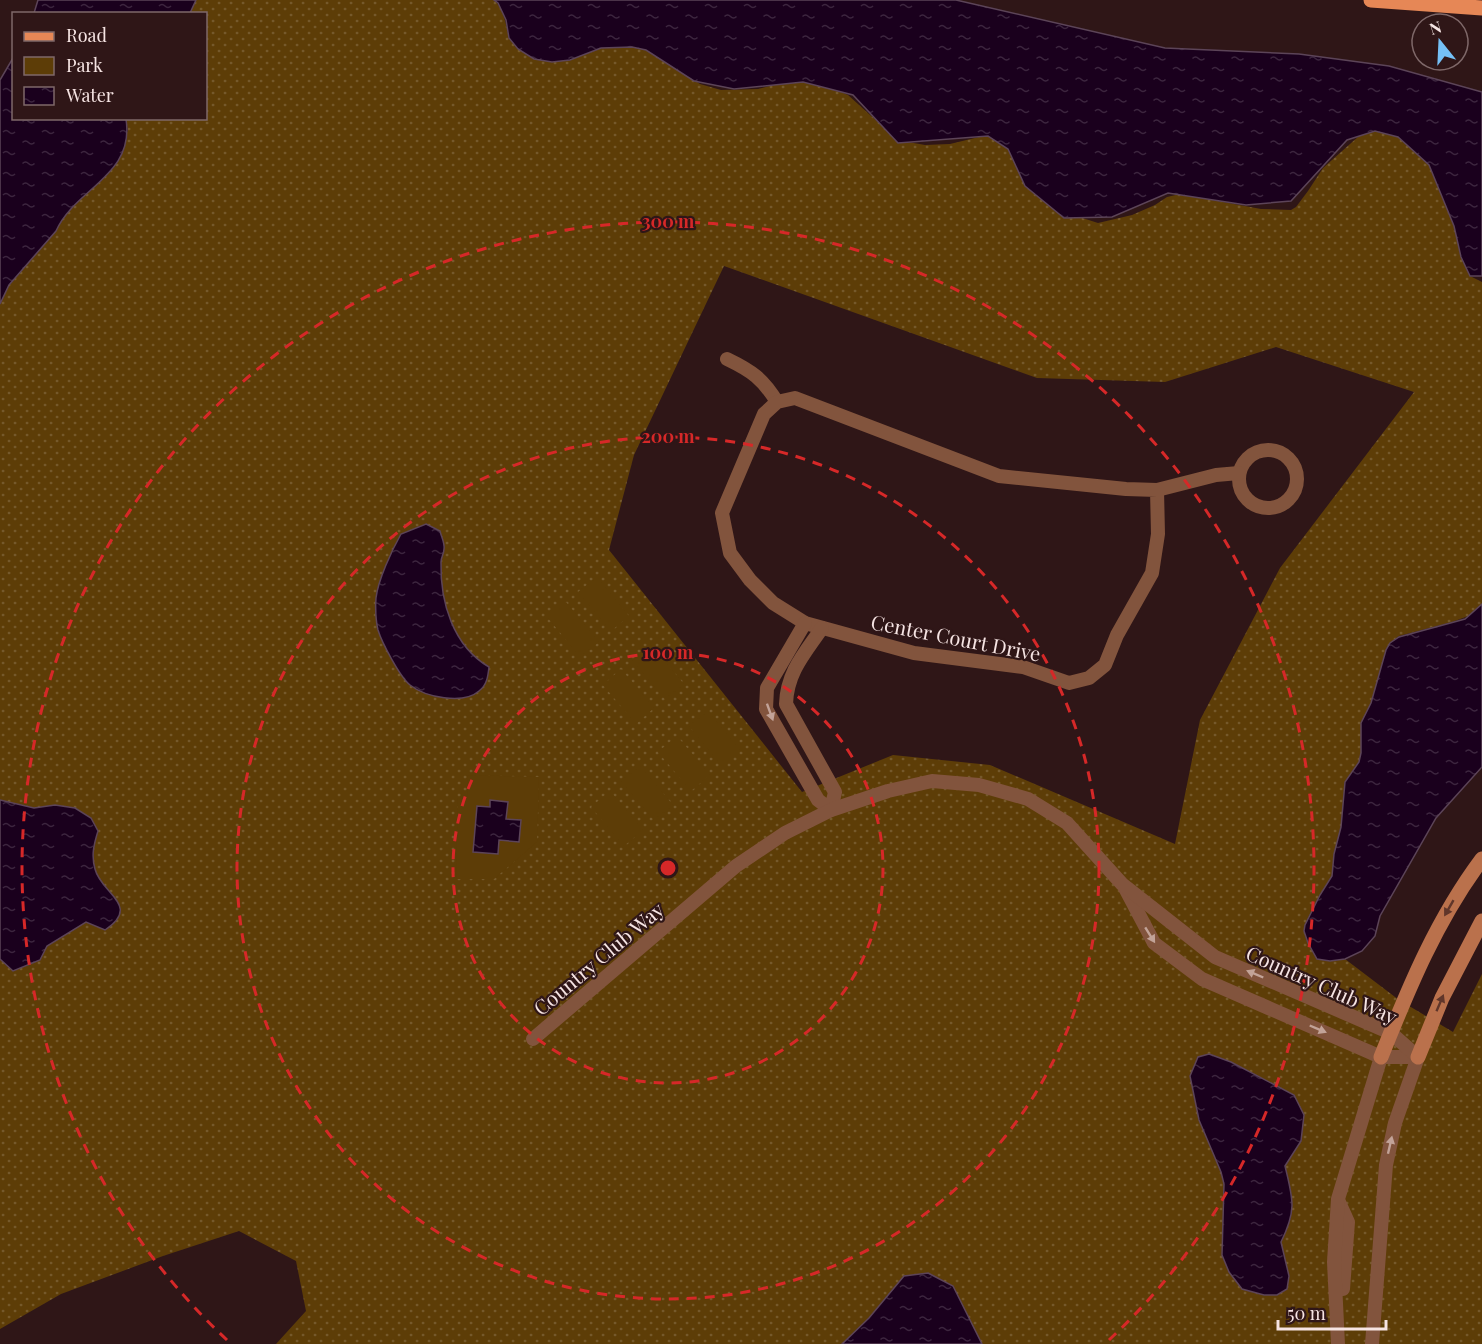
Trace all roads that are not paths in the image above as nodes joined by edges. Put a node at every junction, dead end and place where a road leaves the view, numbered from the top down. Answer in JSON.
{"nodes":[{"id":1,"x":1371,"y":0,"type":"edge"},
{"id":2,"x":1482,"y":8,"type":"edge"},
{"id":3,"x":727,"y":359,"type":"dead end"},
{"id":4,"x":777,"y":402,"type":"junction"},
{"id":5,"x":1239,"y":473,"type":"junction"},
{"id":6,"x":1157,"y":490,"type":"junction"},
{"id":7,"x":805,"y":623,"type":"junction"},
{"id":8,"x":822,"y":628,"type":"junction"},
{"id":9,"x":769,"y":685,"type":"junction"},
{"id":10,"x":788,"y":689,"type":"junction"},
{"id":11,"x":831,"y":810,"type":"junction"},
{"id":12,"x":1482,"y":859,"type":"edge"},
{"id":13,"x":1122,"y":884,"type":"junction"},
{"id":14,"x":1482,"y":921,"type":"edge"},
{"id":15,"x":1390,"y":1033,"type":"junction"},
{"id":16,"x":533,"y":1039,"type":"dead end"},
{"id":17,"x":1381,"y":1057,"type":"junction"},
{"id":18,"x":1418,"y":1057,"type":"junction"},
{"id":19,"x":1372,"y":1341,"type":"edge"},
{"id":20,"x":1338,"y":1343,"type":"edge"}],
"edges":[{"from":1,"to":2,"type":"main road"},
{"from":3,"to":4,"type":"street"},
{"from":4,"to":6,"type":"street"},
{"from":4,"to":7,"type":"street","name":"Center Court Drive"},
{"from":5,"to":5,"type":"street"},
{"from":5,"to":6,"type":"street"},
{"from":6,"to":8,"type":"street","name":"Center Court Drive"},
{"from":7,"to":8,"type":"street","name":"Center Court Drive"},
{"from":7,"to":9,"type":"street"},
{"from":8,"to":10,"type":"street"},
{"from":9,"to":10,"type":"street"},
{"from":9,"to":11,"type":"street","one_way":true},
{"from":10,"to":11,"type":"street"},
{"from":11,"to":13,"type":"street","name":"Country Club Way"},
{"from":11,"to":16,"type":"street","name":"Country Club Way"},
{"from":12,"to":15,"type":"street","one_way":true},
{"from":15,"to":13,"type":"street","name":"Country Club Way","one_way":true},
{"from":13,"to":17,"type":"street","name":"Country Club Way","one_way":true},
{"from":18,"to":14,"type":"street","one_way":true},
{"from":15,"to":17,"type":"street"},
{"from":15,"to":18,"type":"street","name":"Country Club Way"},
{"from":17,"to":18,"type":"street","name":"Country Club Way"},
{"from":17,"to":20,"type":"street"},
{"from":19,"to":18,"type":"street","one_way":true}]}
